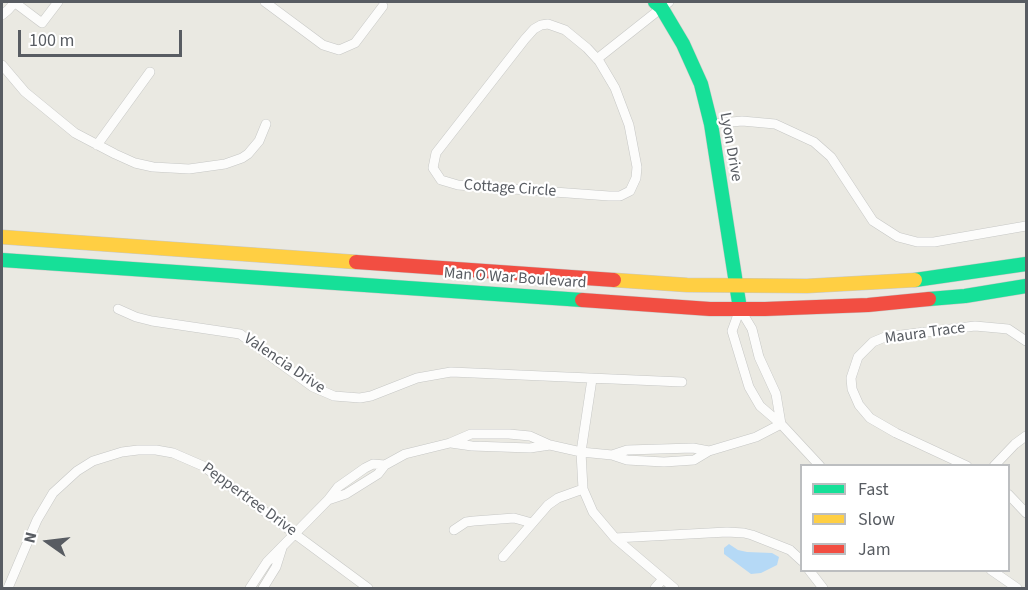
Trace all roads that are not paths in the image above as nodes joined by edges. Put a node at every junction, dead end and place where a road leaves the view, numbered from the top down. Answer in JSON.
{"nodes":[{"id":1,"x":14,"y":2,"type":"edge"},
{"id":2,"x":58,"y":2,"type":"edge"},
{"id":3,"x":266,"y":2,"type":"edge"},
{"id":4,"x":662,"y":3,"type":"edge"},
{"id":5,"x":382,"y":6,"type":"dead end"},
{"id":6,"x":2,"y":15,"type":"edge"},
{"id":7,"x":597,"y":59,"type":"junction"},
{"id":8,"x":2,"y":65,"type":"edge"},
{"id":9,"x":150,"y":72,"type":"dead end"},
{"id":10,"x":266,"y":124,"type":"dead end"},
{"id":11,"x":711,"y":124,"type":"junction"},
{"id":12,"x":97,"y":145,"type":"junction"},
{"id":13,"x":1026,"y":226,"type":"edge"},
{"id":14,"x":2,"y":237,"type":"edge"},
{"id":15,"x":2,"y":260,"type":"edge"},
{"id":16,"x":1026,"y":264,"type":"edge"},
{"id":17,"x":736,"y":286,"type":"junction"},
{"id":18,"x":1026,"y":286,"type":"edge"},
{"id":19,"x":118,"y":309,"type":"dead end"},
{"id":20,"x":740,"y":309,"type":"junction"},
{"id":21,"x":1026,"y":341,"type":"edge"},
{"id":22,"x":592,"y":379,"type":"junction"},
{"id":23,"x":682,"y":381,"type":"dead end"},
{"id":24,"x":781,"y":424,"type":"junction"},
{"id":25,"x":1026,"y":436,"type":"edge"},
{"id":26,"x":581,"y":452,"type":"junction"},
{"id":27,"x":819,"y":464,"type":"edge"},
{"id":28,"x":965,"y":464,"type":"edge"},
{"id":29,"x":995,"y":464,"type":"edge"},
{"id":30,"x":583,"y":489,"type":"junction"},
{"id":31,"x":1010,"y":496,"type":"edge"},
{"id":32,"x":1026,"y":513,"type":"edge"},
{"id":33,"x":532,"y":523,"type":"junction"},
{"id":34,"x":454,"y":530,"type":"dead end"},
{"id":35,"x":294,"y":534,"type":"junction"},
{"id":36,"x":615,"y":538,"type":"junction"},
{"id":37,"x":282,"y":548,"type":"junction"},
{"id":38,"x":503,"y":557,"type":"dead end"},
{"id":39,"x":800,"y":560,"type":"edge"},
{"id":40,"x":811,"y":572,"type":"edge"},
{"id":41,"x":994,"y":572,"type":"edge"},
{"id":42,"x":663,"y":579,"type":"junction"},
{"id":43,"x":8,"y":588,"type":"edge"},
{"id":44,"x":250,"y":588,"type":"edge"},
{"id":45,"x":263,"y":588,"type":"edge"},
{"id":46,"x":368,"y":588,"type":"edge"},
{"id":47,"x":655,"y":588,"type":"edge"},
{"id":48,"x":674,"y":588,"type":"edge"},
{"id":49,"x":823,"y":588,"type":"edge"},
{"id":50,"x":1017,"y":588,"type":"edge"}],
"edges":[{"from":1,"to":2,"type":"street"},
{"from":1,"to":6,"type":"street"},
{"from":3,"to":5,"type":"street"},
{"from":4,"to":7,"type":"street"},
{"from":4,"to":11,"type":"main road","name":"Lyon Drive"},
{"from":7,"to":7,"type":"street","name":"Cottage Circle"},
{"from":8,"to":12,"type":"street"},
{"from":9,"to":12,"type":"street"},
{"from":10,"to":12,"type":"street"},
{"from":11,"to":13,"type":"street"},
{"from":11,"to":17,"type":"main road","name":"Lyon Drive"},
{"from":14,"to":17,"type":"main road","name":"Man O War Boulevard"},
{"from":15,"to":20,"type":"main road","name":"Man O War Boulevard"},
{"from":16,"to":17,"type":"main road","name":"Man O War Boulevard"},
{"from":17,"to":20,"type":"main road","name":"Lyon Drive"},
{"from":18,"to":20,"type":"main road","name":"Man O War Boulevard"},
{"from":19,"to":22,"type":"street","name":"Valencia Drive"},
{"from":20,"to":24,"type":"street","name":"Lyon Drive"},
{"from":20,"to":24,"type":"street","name":"Lyon Drive"},
{"from":21,"to":28,"type":"street","name":"Maura Trace"},
{"from":22,"to":23,"type":"street","name":"Valencia Drive"},
{"from":22,"to":26,"type":"street"},
{"from":24,"to":26,"type":"street"},
{"from":24,"to":27,"type":"street","name":"Lyon Drive"},
{"from":25,"to":29,"type":"street"},
{"from":26,"to":30,"type":"street"},
{"from":26,"to":35,"type":"street"},
{"from":30,"to":33,"type":"street"},
{"from":30,"to":36,"type":"street"},
{"from":31,"to":32,"type":"street"},
{"from":33,"to":34,"type":"street"},
{"from":33,"to":38,"type":"street"},
{"from":35,"to":37,"type":"street"},
{"from":35,"to":43,"type":"street","name":"Peppertree Drive"},
{"from":35,"to":46,"type":"street","name":"Peppertree Drive"},
{"from":36,"to":39,"type":"street"},
{"from":36,"to":42,"type":"street"},
{"from":37,"to":44,"type":"street"},
{"from":37,"to":45,"type":"street"},
{"from":40,"to":49,"type":"street"},
{"from":41,"to":50,"type":"street"},
{"from":42,"to":47,"type":"street"},
{"from":42,"to":48,"type":"street"}]}
